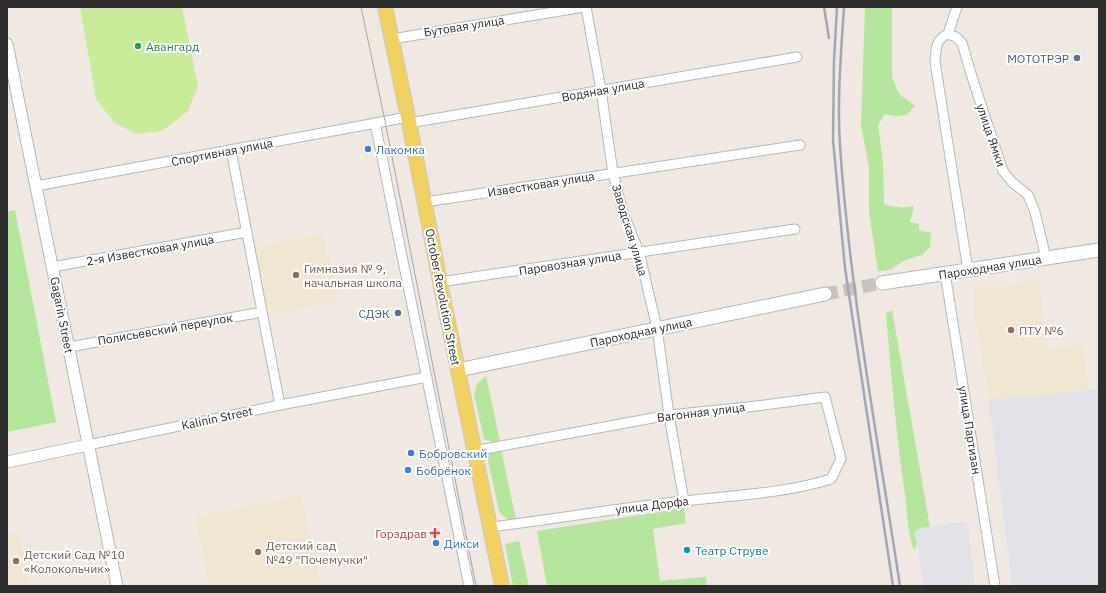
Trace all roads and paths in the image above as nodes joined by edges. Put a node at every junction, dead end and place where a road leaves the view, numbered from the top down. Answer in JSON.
{"nodes":[{"id":1,"x":385,"y":7,"type":"edge"},
{"id":2,"x":585,"y":7,"type":"edge"},
{"id":3,"x":957,"y":7,"type":"edge"},
{"id":4,"x":948,"y":34,"type":"junction"},
{"id":5,"x":392,"y":39,"type":"junction"},
{"id":6,"x":7,"y":44,"type":"edge"},
{"id":7,"x":797,"y":57,"type":"dead end"},
{"id":8,"x":601,"y":90,"type":"junction"},
{"id":9,"x":408,"y":120,"type":"junction"},
{"id":10,"x":375,"y":123,"type":"junction"},
{"id":11,"x":800,"y":145,"type":"dead end"},
{"id":12,"x":231,"y":150,"type":"junction"},
{"id":13,"x":613,"y":173,"type":"junction"},
{"id":14,"x":36,"y":186,"type":"junction"},
{"id":15,"x":425,"y":202,"type":"junction"},
{"id":16,"x":795,"y":229,"type":"dead end"},
{"id":17,"x":247,"y":232,"type":"junction"},
{"id":18,"x":1099,"y":250,"type":"edge"},
{"id":19,"x":639,"y":252,"type":"junction"},
{"id":20,"x":1046,"y":258,"type":"junction"},
{"id":21,"x":52,"y":268,"type":"junction"},
{"id":22,"x":968,"y":270,"type":"junction"},
{"id":23,"x":945,"y":274,"type":"junction"},
{"id":24,"x":440,"y":282,"type":"junction"},
{"id":25,"x":882,"y":284,"type":"tunnel mouth"},
{"id":26,"x":825,"y":294,"type":"tunnel mouth"},
{"id":27,"x":262,"y":312,"type":"junction"},
{"id":28,"x":657,"y":328,"type":"junction"},
{"id":29,"x":69,"y":347,"type":"junction"},
{"id":30,"x":458,"y":370,"type":"junction"},
{"id":31,"x":427,"y":377,"type":"junction"},
{"id":32,"x":280,"y":405,"type":"junction"},
{"id":33,"x":669,"y":415,"type":"junction"},
{"id":34,"x":88,"y":445,"type":"junction"},
{"id":35,"x":474,"y":451,"type":"junction"},
{"id":36,"x":7,"y":462,"type":"edge"},
{"id":37,"x":813,"y":485,"type":"joint"},
{"id":38,"x":684,"y":501,"type":"junction"},
{"id":39,"x":491,"y":527,"type":"junction"},
{"id":40,"x":117,"y":586,"type":"edge"},
{"id":41,"x":469,"y":586,"type":"edge"},
{"id":42,"x":502,"y":586,"type":"edge"},
{"id":43,"x":995,"y":586,"type":"edge"}],
"edges":[{"from":1,"to":5,"type":"main road","name":"October Revolution Street"},
{"from":2,"to":5,"type":"street","name":"Бутовая улица"},
{"from":2,"to":8,"type":"street","name":"Заводская улица"},
{"from":3,"to":4,"type":"street"},
{"from":4,"to":20,"type":"street","name":"улица Ямки"},
{"from":4,"to":22,"type":"street"},
{"from":5,"to":9,"type":"main road","name":"October Revolution Street"},
{"from":6,"to":14,"type":"street","name":"Gagarin Street"},
{"from":7,"to":8,"type":"street","name":"Водяная улица"},
{"from":8,"to":9,"type":"street","name":"Водяная улица"},
{"from":8,"to":13,"type":"street","name":"Заводская улица"},
{"from":9,"to":10,"type":"street","name":"Спортивная улица"},
{"from":9,"to":15,"type":"main road","name":"October Revolution Street"},
{"from":10,"to":12,"type":"street","name":"Спортивная улица"},
{"from":10,"to":31,"type":"street"},
{"from":11,"to":13,"type":"street","name":"Известковая улица"},
{"from":12,"to":14,"type":"street","name":"Спортивная улица"},
{"from":12,"to":17,"type":"street"},
{"from":13,"to":15,"type":"street","name":"Известковая улица"},
{"from":13,"to":19,"type":"street","name":"Заводская улица"},
{"from":14,"to":21,"type":"street","name":"Gagarin Street"},
{"from":15,"to":24,"type":"main road","name":"October Revolution Street"},
{"from":16,"to":19,"type":"street","name":"Паровозная улица"},
{"from":17,"to":21,"type":"street","name":"2-я Известковая улица"},
{"from":17,"to":27,"type":"street"},
{"from":18,"to":20,"type":"main road","name":"Пароходная улица"},
{"from":19,"to":24,"type":"street","name":"Паровозная улица"},
{"from":19,"to":28,"type":"street","name":"Заводская улица"},
{"from":20,"to":22,"type":"main road","name":"Пароходная улица"},
{"from":21,"to":29,"type":"street","name":"Gagarin Street"},
{"from":22,"to":23,"type":"main road","name":"Пароходная улица"},
{"from":23,"to":25,"type":"main road","name":"Пароходная улица"},
{"from":23,"to":43,"type":"street","name":"улица Партизан"},
{"from":24,"to":30,"type":"main road","name":"October Revolution Street"},
{"from":26,"to":28,"type":"main road","name":"Пароходная улица"},
{"from":27,"to":29,"type":"street","name":"Полисьевский переулок"},
{"from":27,"to":32,"type":"street"},
{"from":28,"to":30,"type":"main road","name":"Пароходная улица"},
{"from":28,"to":33,"type":"street","name":"Заводская улица"},
{"from":29,"to":34,"type":"street","name":"Gagarin Street"},
{"from":30,"to":35,"type":"main road","name":"October Revolution Street"},
{"from":31,"to":32,"type":"street","name":"Kalinin Street"},
{"from":31,"to":41,"type":"street"},
{"from":32,"to":34,"type":"street","name":"Kalinin Street"},
{"from":33,"to":35,"type":"street","name":"Вагонная улица"},
{"from":33,"to":37,"type":"street","name":"Вагонная улица"},
{"from":33,"to":38,"type":"street","name":"Заводская улица"},
{"from":34,"to":36,"type":"street","name":"Kalinin Street"},
{"from":34,"to":40,"type":"street","name":"Gagarin Street"},
{"from":35,"to":39,"type":"main road","name":"October Revolution Street"},
{"from":37,"to":38,"type":"street","name":"улица Дорфа"},
{"from":38,"to":39,"type":"street","name":"улица Дорфа"},
{"from":39,"to":42,"type":"main road","name":"October Revolution Street"}]}
